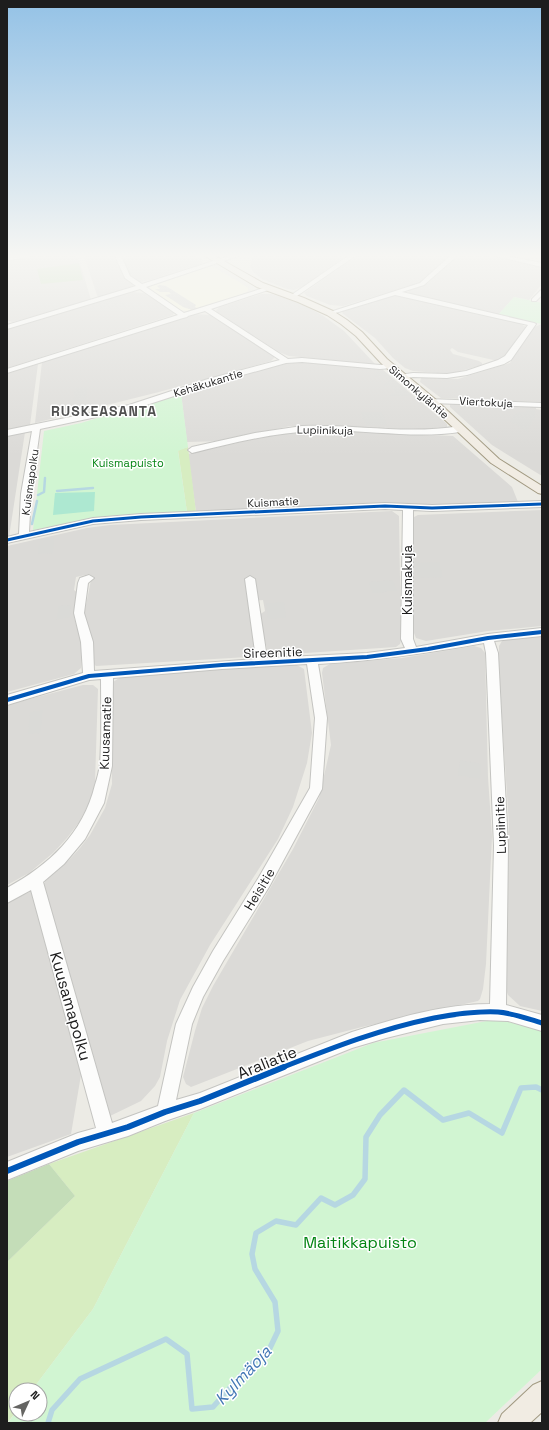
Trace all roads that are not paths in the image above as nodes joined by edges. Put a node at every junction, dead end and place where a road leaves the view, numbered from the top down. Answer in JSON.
{"nodes":[{"id":1,"x":21,"y":323,"type":"edge"},
{"id":2,"x":163,"y":323,"type":"edge"},
{"id":3,"x":228,"y":323,"type":"edge"},
{"id":4,"x":345,"y":323,"type":"edge"},
{"id":5,"x":526,"y":323,"type":"edge"},
{"id":6,"x":7,"y":327,"type":"edge"},
{"id":7,"x":286,"y":361,"type":"junction"},
{"id":8,"x":389,"y":366,"type":"junction"},
{"id":9,"x":7,"y":371,"type":"edge"},
{"id":10,"x":402,"y":377,"type":"junction"},
{"id":11,"x":431,"y":401,"type":"junction"},
{"id":12,"x":542,"y":405,"type":"edge"},
{"id":13,"x":36,"y":428,"type":"junction"},
{"id":14,"x":460,"y":429,"type":"junction"},
{"id":15,"x":7,"y":433,"type":"edge"},
{"id":16,"x":192,"y":450,"type":"dead end"},
{"id":17,"x":542,"y":491,"type":"edge"},
{"id":18,"x":542,"y":504,"type":"edge"},
{"id":19,"x":408,"y":508,"type":"junction"},
{"id":20,"x":24,"y":537,"type":"junction"},
{"id":21,"x":7,"y":540,"type":"edge"},
{"id":22,"x":89,"y":578,"type":"dead end"},
{"id":23,"x":250,"y":579,"type":"dead end"},
{"id":24,"x":542,"y":632,"type":"edge"},
{"id":25,"x":488,"y":638,"type":"junction"},
{"id":26,"x":412,"y":651,"type":"junction"},
{"id":27,"x":312,"y":661,"type":"junction"},
{"id":28,"x":262,"y":662,"type":"junction"},
{"id":29,"x":107,"y":674,"type":"junction"},
{"id":30,"x":89,"y":676,"type":"junction"},
{"id":31,"x":7,"y":700,"type":"edge"},
{"id":32,"x":35,"y":880,"type":"junction"},
{"id":33,"x":7,"y":896,"type":"edge"},
{"id":34,"x":498,"y":1012,"type":"junction"},
{"id":35,"x":542,"y":1023,"type":"edge"},
{"id":36,"x":165,"y":1112,"type":"junction"},
{"id":37,"x":106,"y":1133,"type":"junction"},
{"id":38,"x":7,"y":1171,"type":"edge"},
{"id":39,"x":542,"y":1394,"type":"edge"},
{"id":40,"x":511,"y":1423,"type":"edge"}],
"edges":[{"from":1,"to":6,"type":"street"},
{"from":2,"to":9,"type":"street"},
{"from":3,"to":7,"type":"street"},
{"from":4,"to":8,"type":"main road","name":"Simonkyläntie"},
{"from":5,"to":10,"type":"street"},
{"from":7,"to":8,"type":"street","name":"Kehäkukantie"},
{"from":7,"to":13,"type":"street","name":"Kehäkukantie"},
{"from":8,"to":10,"type":"main road","name":"Simonkyläntie"},
{"from":10,"to":11,"type":"main road","name":"Simonkyläntie"},
{"from":11,"to":12,"type":"street","name":"Viertokuja"},
{"from":11,"to":14,"type":"main road","name":"Simonkyläntie"},
{"from":13,"to":15,"type":"street","name":"Kehäkukantie"},
{"from":13,"to":20,"type":"street","name":"Kuismapolku"},
{"from":14,"to":16,"type":"street","name":"Lupiinikuja"},
{"from":14,"to":17,"type":"main road","name":"Simonkyläntie"},
{"from":18,"to":19,"type":"street","name":"Kuismatie"},
{"from":19,"to":20,"type":"street","name":"Kuismatie"},
{"from":19,"to":26,"type":"street","name":"Kuismakuja"},
{"from":20,"to":21,"type":"street","name":"Kuismatie"},
{"from":22,"to":30,"type":"street"},
{"from":23,"to":28,"type":"street"},
{"from":24,"to":25,"type":"street","name":"Sireenitie"},
{"from":25,"to":26,"type":"street","name":"Sireenitie"},
{"from":25,"to":34,"type":"street","name":"Lupiinitie"},
{"from":26,"to":27,"type":"street","name":"Sireenitie"},
{"from":27,"to":28,"type":"street","name":"Sireenitie"},
{"from":27,"to":36,"type":"street","name":"Heisitie"},
{"from":28,"to":29,"type":"street","name":"Sireenitie"},
{"from":29,"to":30,"type":"street","name":"Sireenitie"},
{"from":29,"to":32,"type":"street","name":"Kuusamatie"},
{"from":30,"to":31,"type":"street","name":"Sireenitie"},
{"from":32,"to":33,"type":"street","name":"Kuusamatie"},
{"from":32,"to":37,"type":"street","name":"Kuusamapolku"},
{"from":34,"to":35,"type":"street","name":"Araliatie"},
{"from":34,"to":36,"type":"street","name":"Araliatie"},
{"from":36,"to":37,"type":"street","name":"Araliatie"},
{"from":37,"to":38,"type":"street","name":"Araliatie"},
{"from":39,"to":40,"type":"main road"}]}
